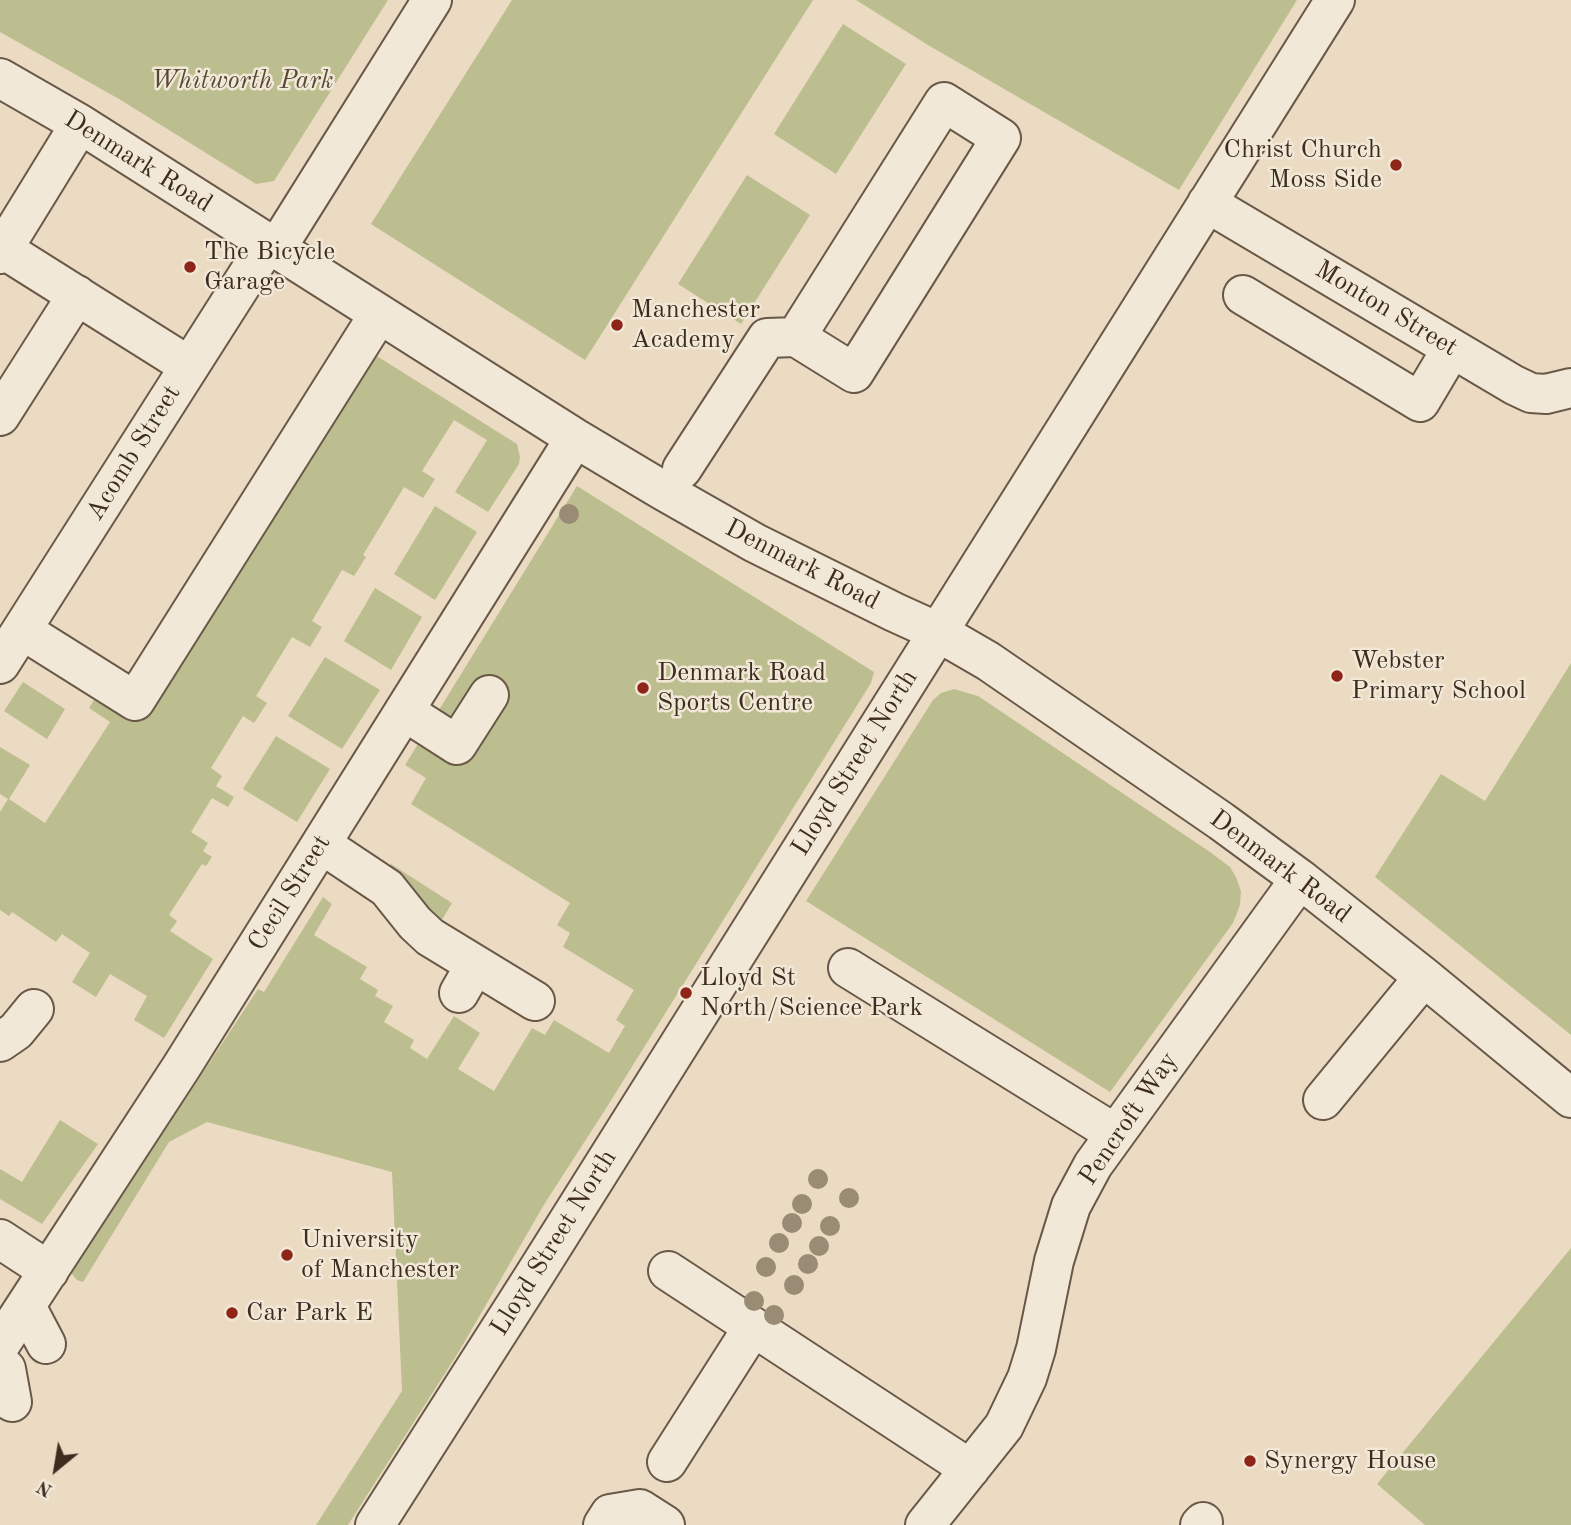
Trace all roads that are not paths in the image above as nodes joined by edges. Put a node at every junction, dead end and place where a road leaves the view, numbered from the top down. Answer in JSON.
{"nodes":[{"id":1,"x":432,"y":0,"type":"edge"},
{"id":2,"x":1335,"y":0,"type":"edge"},
{"id":3,"x":0,"y":78,"type":"edge"},
{"id":4,"x":80,"y":124,"type":"junction"},
{"id":5,"x":1207,"y":203,"type":"junction"},
{"id":6,"x":272,"y":246,"type":"junction"},
{"id":7,"x":2,"y":252,"type":"edge"},
{"id":8,"x":77,"y":295,"type":"junction"},
{"id":9,"x":1243,"y":295,"type":"dead end"},
{"id":10,"x":379,"y":314,"type":"junction"},
{"id":11,"x":796,"y":337,"type":"junction"},
{"id":12,"x":1442,"y":365,"type":"dead end"},
{"id":13,"x":189,"y":366,"type":"junction"},
{"id":14,"x":1571,"y":388,"type":"edge"},
{"id":15,"x":0,"y":416,"type":"edge"},
{"id":16,"x":575,"y":438,"type":"junction"},
{"id":17,"x":682,"y":469,"type":"dead end"},
{"id":18,"x":22,"y":630,"type":"junction"},
{"id":19,"x":937,"y":632,"type":"junction"},
{"id":20,"x":0,"y":664,"type":"edge"},
{"id":21,"x":489,"y":695,"type":"dead end"},
{"id":22,"x":404,"y":711,"type":"junction"},
{"id":23,"x":321,"y":844,"type":"junction"},
{"id":24,"x":1300,"y":879,"type":"junction"},
{"id":25,"x":848,"y":968,"type":"dead end"},
{"id":26,"x":1424,"y":977,"type":"junction"},
{"id":27,"x":535,"y":1001,"type":"dead end"},
{"id":28,"x":34,"y":1009,"type":"dead end"},
{"id":29,"x":0,"y":1042,"type":"edge"},
{"id":30,"x":1571,"y":1098,"type":"edge"},
{"id":31,"x":1323,"y":1100,"type":"dead end"},
{"id":32,"x":1114,"y":1133,"type":"junction"},
{"id":33,"x":0,"y":1239,"type":"edge"},
{"id":34,"x":49,"y":1271,"type":"junction"},
{"id":35,"x":668,"y":1271,"type":"dead end"},
{"id":36,"x":26,"y":1306,"type":"junction"},
{"id":37,"x":754,"y":1327,"type":"junction"},
{"id":38,"x":46,"y":1344,"type":"dead end"},
{"id":39,"x":0,"y":1345,"type":"edge"},
{"id":40,"x":0,"y":1363,"type":"edge"},
{"id":41,"x":12,"y":1402,"type":"dead end"},
{"id":42,"x":667,"y":1462,"type":"dead end"},
{"id":43,"x":970,"y":1469,"type":"junction"},
{"id":44,"x":374,"y":1525,"type":"edge"},
{"id":45,"x":603,"y":1525,"type":"edge"},
{"id":46,"x":665,"y":1525,"type":"edge"},
{"id":47,"x":925,"y":1525,"type":"edge"}],
"edges":[{"from":1,"to":6,"type":"street","name":"Acomb Street"},
{"from":2,"to":5,"type":"street","name":"Lloyd Street North"},
{"from":3,"to":4,"type":"street","name":"Denmark Road"},
{"from":4,"to":6,"type":"street","name":"Denmark Road"},
{"from":4,"to":7,"type":"street"},
{"from":5,"to":14,"type":"street","name":"Monton Street"},
{"from":5,"to":19,"type":"street","name":"Lloyd Street North"},
{"from":6,"to":10,"type":"street","name":"Denmark Road"},
{"from":6,"to":13,"type":"street","name":"Acomb Street"},
{"from":7,"to":8,"type":"street"},
{"from":8,"to":13,"type":"street"},
{"from":8,"to":15,"type":"street"},
{"from":9,"to":12,"type":"street"},
{"from":10,"to":16,"type":"street","name":"Denmark Road"},
{"from":10,"to":18,"type":"street"},
{"from":11,"to":11,"type":"street"},
{"from":11,"to":17,"type":"street"},
{"from":13,"to":18,"type":"street","name":"Acomb Street"},
{"from":16,"to":19,"type":"street","name":"Denmark Road"},
{"from":16,"to":22,"type":"street","name":"Cecil Street"},
{"from":18,"to":20,"type":"street","name":"Acomb Street"},
{"from":19,"to":24,"type":"street","name":"Denmark Road"},
{"from":19,"to":44,"type":"street","name":"Lloyd Street North"},
{"from":21,"to":22,"type":"street"},
{"from":22,"to":23,"type":"street","name":"Cecil Street"},
{"from":23,"to":27,"type":"street"},
{"from":23,"to":34,"type":"street","name":"Cecil Street"},
{"from":24,"to":26,"type":"street","name":"Denmark Road"},
{"from":24,"to":32,"type":"street","name":"Pencroft Way"},
{"from":25,"to":32,"type":"street"},
{"from":26,"to":30,"type":"street","name":"Denmark Road"},
{"from":26,"to":31,"type":"street"},
{"from":28,"to":29,"type":"street"},
{"from":32,"to":43,"type":"street","name":"Pencroft Way"},
{"from":33,"to":34,"type":"street"},
{"from":34,"to":36,"type":"street","name":"Cecil Street"},
{"from":35,"to":37,"type":"street"},
{"from":36,"to":38,"type":"street"},
{"from":36,"to":39,"type":"street","name":"Cecil Street"},
{"from":37,"to":42,"type":"street"},
{"from":37,"to":43,"type":"street"},
{"from":40,"to":41,"type":"street"},
{"from":43,"to":47,"type":"street","name":"Pencroft Way"},
{"from":45,"to":46,"type":"street"}]}
